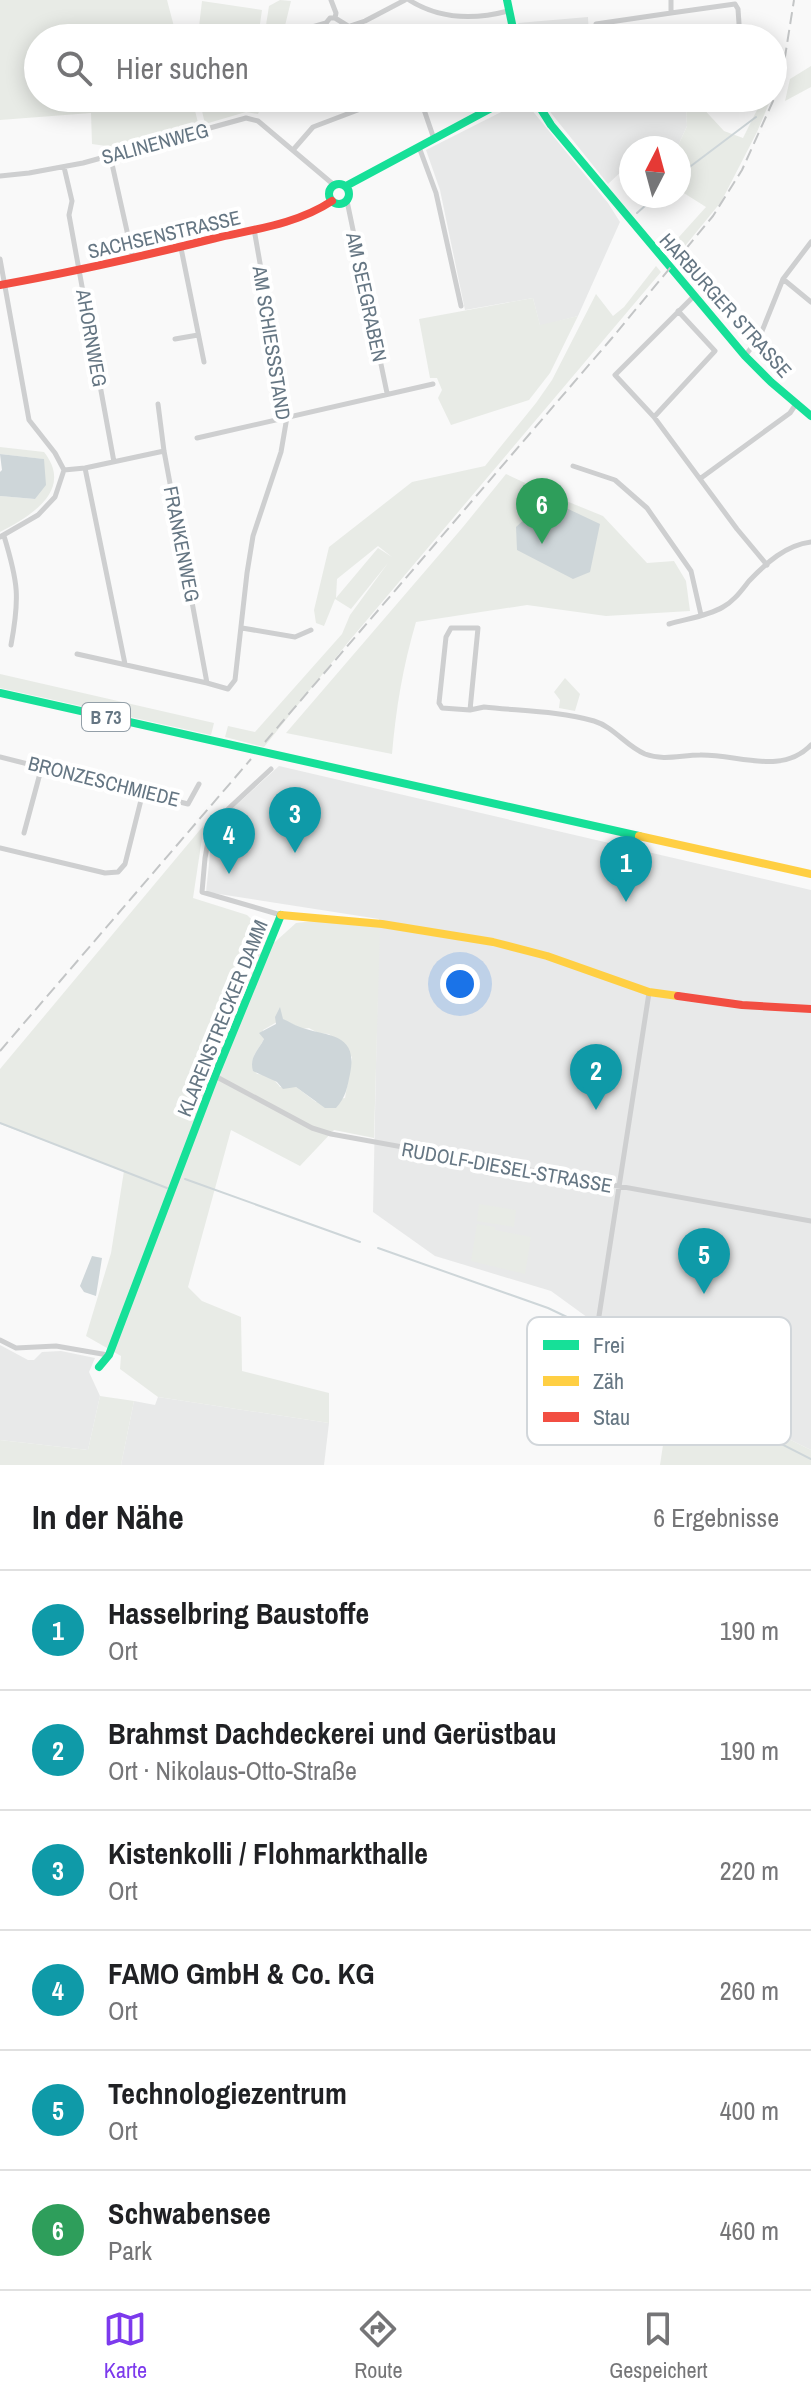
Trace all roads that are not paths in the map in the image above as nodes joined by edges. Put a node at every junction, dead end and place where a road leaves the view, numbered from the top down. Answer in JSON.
{"nodes":[{"id":1,"x":331,"y":0,"type":"edge"},
{"id":2,"x":407,"y":0,"type":"edge"},
{"id":3,"x":507,"y":0,"type":"edge"},
{"id":4,"x":671,"y":0,"type":"edge"},
{"id":5,"x":509,"y":10,"type":"junction"},
{"id":6,"x":671,"y":13,"type":"junction"},
{"id":7,"x":335,"y":18,"type":"junction"},
{"id":8,"x":326,"y":23,"type":"joint"},
{"id":9,"x":323,"y":24,"type":"edge"},
{"id":10,"x":346,"y":24,"type":"edge"},
{"id":11,"x":353,"y":24,"type":"edge"},
{"id":12,"x":512,"y":24,"type":"edge"},
{"id":13,"x":596,"y":24,"type":"dead end"},
{"id":14,"x":739,"y":24,"type":"edge"},
{"id":15,"x":353,"y":112,"type":"edge"},
{"id":16,"x":425,"y":112,"type":"edge"},
{"id":17,"x":484,"y":112,"type":"edge"},
{"id":18,"x":543,"y":112,"type":"edge"},
{"id":19,"x":434,"y":139,"type":"junction"},
{"id":20,"x":419,"y":147,"type":"junction"},
{"id":21,"x":293,"y":150,"type":"junction"},
{"id":22,"x":110,"y":155,"type":"junction"},
{"id":23,"x":64,"y":167,"type":"junction"},
{"id":24,"x":0,"y":176,"type":"edge"},
{"id":25,"x":334,"y":185,"type":"junction"},
{"id":26,"x":346,"y":186,"type":"junction"},
{"id":27,"x":332,"y":201,"type":"junction"},
{"id":28,"x":347,"y":201,"type":"junction"},
{"id":29,"x":254,"y":229,"type":"junction"},
{"id":30,"x":810,"y":246,"type":"edge"},
{"id":31,"x":181,"y":247,"type":"junction"},
{"id":32,"x":134,"y":258,"type":"junction"},
{"id":33,"x":0,"y":259,"type":"edge"},
{"id":34,"x":80,"y":270,"type":"junction"},
{"id":35,"x":783,"y":279,"type":"junction"},
{"id":36,"x":2,"y":285,"type":"edge"},
{"id":37,"x":694,"y":296,"type":"junction"},
{"id":38,"x":811,"y":302,"type":"edge"},
{"id":39,"x":461,"y":306,"type":"dead end"},
{"id":40,"x":678,"y":311,"type":"junction"},
{"id":41,"x":198,"y":335,"type":"junction"},
{"id":42,"x":175,"y":339,"type":"dead end"},
{"id":43,"x":745,"y":356,"type":"junction"},
{"id":44,"x":204,"y":362,"type":"dead end"},
{"id":45,"x":433,"y":384,"type":"dead end"},
{"id":46,"x":387,"y":393,"type":"junction"},
{"id":47,"x":158,"y":404,"type":"dead end"},
{"id":48,"x":796,"y":404,"type":"junction"},
{"id":49,"x":811,"y":416,"type":"edge"},
{"id":50,"x":287,"y":417,"type":"junction"},
{"id":51,"x":654,"y":417,"type":"junction"},
{"id":52,"x":197,"y":438,"type":"dead end"},
{"id":53,"x":164,"y":451,"type":"junction"},
{"id":54,"x":114,"y":462,"type":"junction"},
{"id":55,"x":573,"y":466,"type":"dead end"},
{"id":56,"x":85,"y":468,"type":"junction"},
{"id":57,"x":64,"y":470,"type":"junction"},
{"id":58,"x":701,"y":478,"type":"junction"},
{"id":59,"x":2,"y":537,"type":"edge"},
{"id":60,"x":811,"y":542,"type":"edge"},
{"id":61,"x":767,"y":565,"type":"junction"},
{"id":62,"x":701,"y":615,"type":"junction"},
{"id":63,"x":669,"y":624,"type":"dead end"},
{"id":64,"x":242,"y":628,"type":"junction"},
{"id":65,"x":311,"y":630,"type":"dead end"},
{"id":66,"x":11,"y":645,"type":"dead end"},
{"id":67,"x":77,"y":654,"type":"dead end"},
{"id":68,"x":125,"y":664,"type":"junction"},
{"id":69,"x":207,"y":683,"type":"junction"},
{"id":70,"x":0,"y":693,"type":"edge"},
{"id":71,"x":470,"y":710,"type":"junction"},
{"id":72,"x":811,"y":745,"type":"edge"},
{"id":73,"x":0,"y":757,"type":"edge"},
{"id":74,"x":42,"y":766,"type":"junction"},
{"id":75,"x":271,"y":769,"type":"dead end"},
{"id":76,"x":199,"y":784,"type":"dead end"},
{"id":77,"x":143,"y":792,"type":"junction"},
{"id":78,"x":24,"y":833,"type":"dead end"},
{"id":79,"x":0,"y":848,"type":"edge"},
{"id":80,"x":811,"y":874,"type":"edge"},
{"id":81,"x":281,"y":915,"type":"junction"},
{"id":82,"x":649,"y":992,"type":"junction"},
{"id":83,"x":811,"y":1009,"type":"edge"},
{"id":84,"x":215,"y":1076,"type":"junction"},
{"id":85,"x":619,"y":1186,"type":"junction"},
{"id":86,"x":811,"y":1221,"type":"edge"},
{"id":87,"x":599,"y":1316,"type":"dead end"},
{"id":88,"x":0,"y":1340,"type":"edge"},
{"id":89,"x":109,"y":1355,"type":"junction"},
{"id":90,"x":99,"y":1367,"type":"dead end"}],
"edges":[{"from":1,"to":7,"type":"street"},
{"from":2,"to":5,"type":"street"},
{"from":2,"to":11,"type":"street"},
{"from":3,"to":5,"type":"street"},
{"from":4,"to":6,"type":"street"},
{"from":5,"to":12,"type":"street"},
{"from":6,"to":13,"type":"street"},
{"from":6,"to":14,"type":"street"},
{"from":7,"to":8,"type":"street"},
{"from":7,"to":10,"type":"street"},
{"from":8,"to":9,"type":"street"},
{"from":15,"to":21,"type":"street"},
{"from":16,"to":19,"type":"street"},
{"from":17,"to":19,"type":"street"},
{"from":18,"to":37,"type":"street","name":"HARBURGER STRASSE"},
{"from":19,"to":20,"type":"street"},
{"from":20,"to":26,"type":"street"},
{"from":20,"to":39,"type":"street"},
{"from":21,"to":22,"type":"street","name":"SALINENWEG"},
{"from":21,"to":25,"type":"street","name":"SALINENWEG"},
{"from":22,"to":23,"type":"street","name":"SALINENWEG"},
{"from":22,"to":32,"type":"street"},
{"from":23,"to":24,"type":"street","name":"SALINENWEG"},
{"from":23,"to":34,"type":"street","name":"AHORNWEG"},
{"from":25,"to":26,"type":"street"},
{"from":25,"to":27,"type":"street"},
{"from":26,"to":28,"type":"street"},
{"from":27,"to":28,"type":"street"},
{"from":27,"to":29,"type":"street","name":"SACHSENSTRASSE"},
{"from":28,"to":46,"type":"street","name":"AM SEEGRABEN"},
{"from":29,"to":31,"type":"street","name":"SACHSENSTRASSE"},
{"from":29,"to":50,"type":"street","name":"AM SCHIESSSTAND"},
{"from":30,"to":35,"type":"street"},
{"from":31,"to":32,"type":"street","name":"SACHSENSTRASSE"},
{"from":31,"to":41,"type":"street"},
{"from":32,"to":34,"type":"street","name":"SACHSENSTRASSE"},
{"from":33,"to":36,"type":"street"},
{"from":34,"to":36,"type":"street","name":"SACHSENSTRASSE"},
{"from":34,"to":54,"type":"street","name":"AHORNWEG"},
{"from":35,"to":38,"type":"street"},
{"from":35,"to":43,"type":"street"},
{"from":36,"to":57,"type":"street"},
{"from":37,"to":40,"type":"street"},
{"from":37,"to":43,"type":"street","name":"HARBURGER STRASSE"},
{"from":40,"to":51,"type":"street"},
{"from":40,"to":51,"type":"street"},
{"from":41,"to":42,"type":"street"},
{"from":41,"to":44,"type":"street"},
{"from":43,"to":48,"type":"street","name":"HARBURGER STRASSE"},
{"from":45,"to":46,"type":"street"},
{"from":46,"to":50,"type":"street"},
{"from":47,"to":53,"type":"street","name":"FRANKENWEG"},
{"from":48,"to":49,"type":"street","name":"HARBURGER STRASSE"},
{"from":48,"to":58,"type":"street"},
{"from":50,"to":52,"type":"street"},
{"from":50,"to":64,"type":"street","name":"AM SCHIESSSTAND"},
{"from":51,"to":58,"type":"street"},
{"from":53,"to":54,"type":"street"},
{"from":53,"to":69,"type":"street","name":"FRANKENWEG"},
{"from":54,"to":56,"type":"street"},
{"from":55,"to":62,"type":"street"},
{"from":56,"to":57,"type":"street"},
{"from":56,"to":68,"type":"street"},
{"from":57,"to":59,"type":"street"},
{"from":58,"to":61,"type":"street"},
{"from":59,"to":66,"type":"street"},
{"from":60,"to":61,"type":"street"},
{"from":61,"to":62,"type":"street"},
{"from":62,"to":63,"type":"street"},
{"from":64,"to":65,"type":"street"},
{"from":64,"to":69,"type":"street","name":"AM SCHIESSSTAND"},
{"from":67,"to":68,"type":"street"},
{"from":68,"to":69,"type":"street"},
{"from":70,"to":80,"type":"street","number":"B 73"},
{"from":71,"to":71,"type":"street"},
{"from":71,"to":72,"type":"street"},
{"from":73,"to":74,"type":"street","name":"BRONZESCHMIEDE"},
{"from":74,"to":77,"type":"street","name":"BRONZESCHMIEDE"},
{"from":74,"to":78,"type":"street"},
{"from":75,"to":81,"type":"street"},
{"from":76,"to":77,"type":"street","name":"BRONZESCHMIEDE"},
{"from":77,"to":79,"type":"street"},
{"from":81,"to":82,"type":"street","name":"KLARENSTRECKER DAMM"},
{"from":81,"to":84,"type":"street","name":"KLARENSTRECKER DAMM"},
{"from":82,"to":83,"type":"street","name":"KLARENSTRECKER DAMM"},
{"from":82,"to":85,"type":"street"},
{"from":84,"to":85,"type":"street","name":"RUDOLF-DIESEL-STRASSE"},
{"from":84,"to":89,"type":"street","name":"KLARENSTRECKER DAMM"},
{"from":85,"to":86,"type":"street","name":"RUDOLF-DIESEL-STRASSE"},
{"from":85,"to":87,"type":"street"},
{"from":88,"to":89,"type":"street"},
{"from":89,"to":90,"type":"street","name":"KLARENSTRECKER DAMM"}]}
